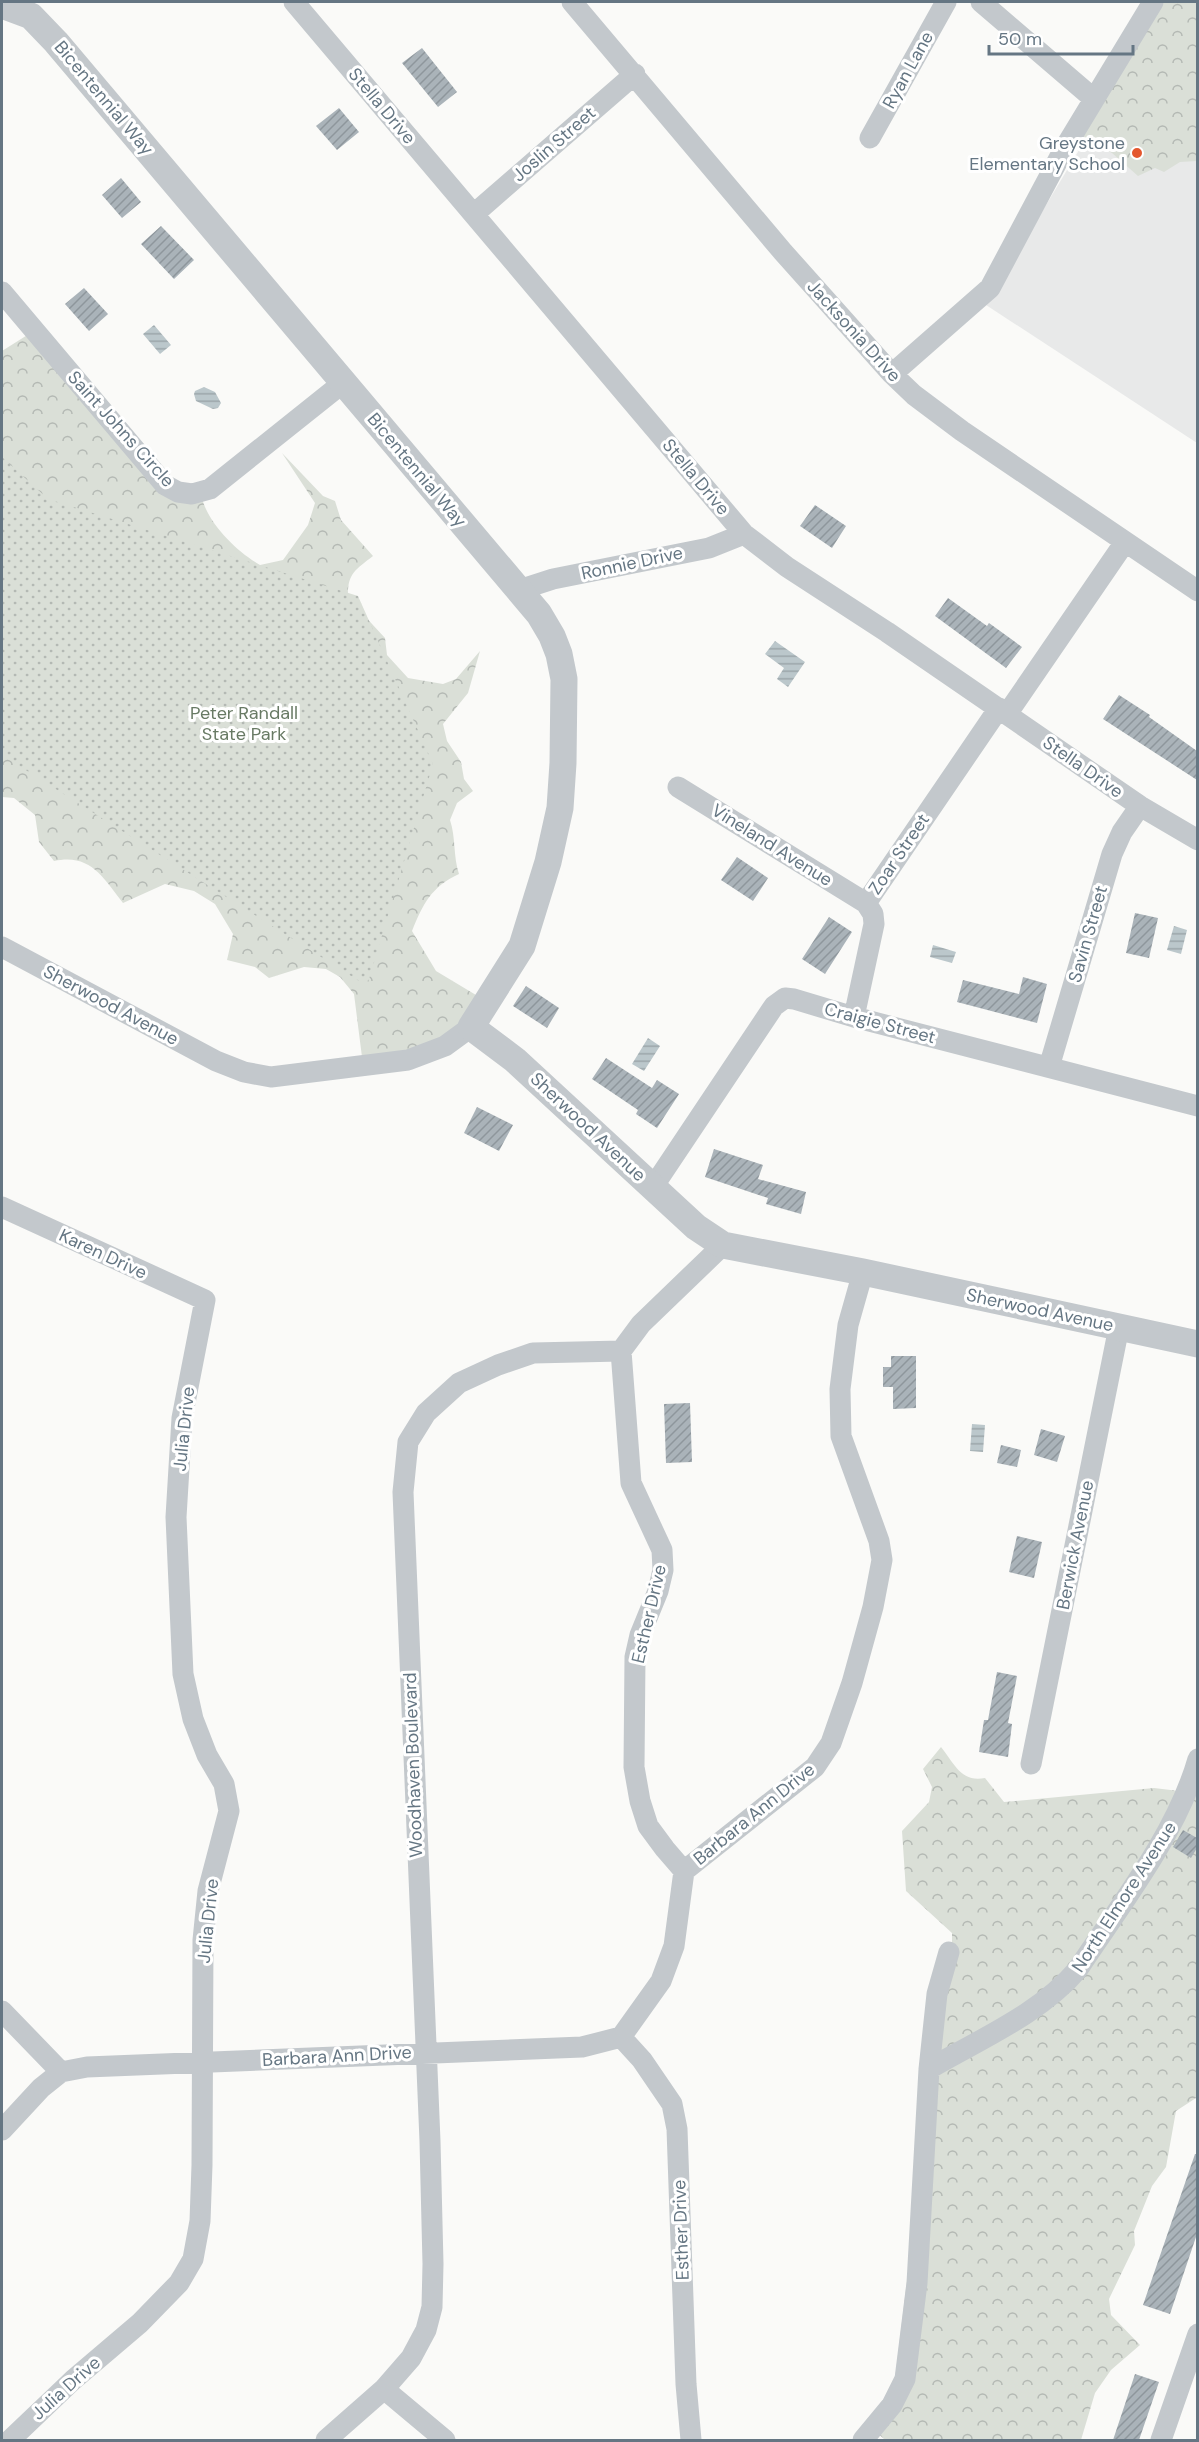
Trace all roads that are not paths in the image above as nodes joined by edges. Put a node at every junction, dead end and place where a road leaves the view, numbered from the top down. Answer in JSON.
{"nodes":[{"id":1,"x":294,"y":2,"type":"edge"},
{"id":2,"x":572,"y":2,"type":"edge"},
{"id":3,"x":946,"y":2,"type":"edge"},
{"id":4,"x":981,"y":2,"type":"edge"},
{"id":5,"x":1153,"y":2,"type":"edge"},
{"id":6,"x":2,"y":5,"type":"edge"},
{"id":7,"x":635,"y":74,"type":"junction"},
{"id":8,"x":1094,"y":99,"type":"junction"},
{"id":9,"x":870,"y":138,"type":"dead end"},
{"id":10,"x":474,"y":214,"type":"junction"},
{"id":11,"x":2,"y":292,"type":"edge"},
{"id":12,"x":892,"y":374,"type":"junction"},
{"id":13,"x":344,"y":382,"type":"junction"},
{"id":14,"x":744,"y":534,"type":"junction"},
{"id":15,"x":1125,"y":542,"type":"junction"},
{"id":16,"x":519,"y":590,"type":"junction"},
{"id":17,"x":1197,"y":591,"type":"edge"},
{"id":18,"x":1003,"y":711,"type":"junction"},
{"id":19,"x":678,"y":787,"type":"dead end"},
{"id":20,"x":1140,"y":806,"type":"junction"},
{"id":21,"x":1197,"y":840,"type":"edge"},
{"id":22,"x":866,"y":903,"type":"junction"},
{"id":23,"x":2,"y":947,"type":"edge"},
{"id":24,"x":854,"y":1017,"type":"junction"},
{"id":25,"x":471,"y":1027,"type":"junction"},
{"id":26,"x":1049,"y":1067,"type":"junction"},
{"id":27,"x":1197,"y":1107,"type":"edge"},
{"id":28,"x":653,"y":1187,"type":"junction"},
{"id":29,"x":4,"y":1215,"type":"edge"},
{"id":30,"x":723,"y":1245,"type":"junction"},
{"id":31,"x":864,"y":1272,"type":"junction"},
{"id":32,"x":205,"y":1300,"type":"joint"},
{"id":33,"x":1119,"y":1327,"type":"junction"},
{"id":34,"x":1197,"y":1344,"type":"edge"},
{"id":35,"x":621,"y":1351,"type":"junction"},
{"id":36,"x":1197,"y":1759,"type":"edge"},
{"id":37,"x":1031,"y":1764,"type":"dead end"},
{"id":38,"x":684,"y":1871,"type":"junction"},
{"id":39,"x":949,"y":1952,"type":"dead end"},
{"id":40,"x":2,"y":2011,"type":"edge"},
{"id":41,"x":621,"y":2037,"type":"junction"},
{"id":42,"x":426,"y":2052,"type":"junction"},
{"id":43,"x":203,"y":2062,"type":"junction"},
{"id":44,"x":929,"y":2069,"type":"junction"},
{"id":45,"x":61,"y":2072,"type":"junction"},
{"id":46,"x":2,"y":2130,"type":"edge"},
{"id":47,"x":1197,"y":2334,"type":"edge"},
{"id":48,"x":1194,"y":2355,"type":"edge"},
{"id":49,"x":384,"y":2388,"type":"junction"},
{"id":50,"x":10,"y":2440,"type":"edge"},
{"id":51,"x":326,"y":2440,"type":"edge"},
{"id":52,"x":445,"y":2440,"type":"edge"},
{"id":53,"x":691,"y":2440,"type":"edge"},
{"id":54,"x":863,"y":2440,"type":"edge"},
{"id":55,"x":1161,"y":2440,"type":"edge"}],
"edges":[{"from":1,"to":10,"type":"street","name":"Stella Drive"},
{"from":2,"to":7,"type":"street","name":"Jacksonia Drive"},
{"from":3,"to":9,"type":"street","name":"Ryan Lane"},
{"from":4,"to":8,"type":"street"},
{"from":5,"to":8,"type":"street"},
{"from":6,"to":13,"type":"street","name":"Bicentennial Way"},
{"from":7,"to":10,"type":"street","name":"Joslin Street"},
{"from":7,"to":12,"type":"street","name":"Jacksonia Drive"},
{"from":8,"to":12,"type":"street"},
{"from":10,"to":14,"type":"street","name":"Stella Drive"},
{"from":11,"to":13,"type":"street","name":"Saint Johns Circle"},
{"from":12,"to":15,"type":"street","name":"Jacksonia Drive"},
{"from":13,"to":16,"type":"street","name":"Bicentennial Way"},
{"from":14,"to":16,"type":"street","name":"Ronnie Drive"},
{"from":14,"to":18,"type":"street","name":"Stella Drive"},
{"from":15,"to":17,"type":"street","name":"Jacksonia Drive"},
{"from":15,"to":18,"type":"street","name":"Zoar Street"},
{"from":16,"to":25,"type":"street","name":"Bicentennial Way"},
{"from":18,"to":20,"type":"street","name":"Stella Drive"},
{"from":18,"to":22,"type":"street","name":"Zoar Street"},
{"from":19,"to":22,"type":"street","name":"Vineland Avenue"},
{"from":20,"to":21,"type":"street","name":"Stella Drive"},
{"from":20,"to":26,"type":"street","name":"Savin Street"},
{"from":22,"to":24,"type":"street","name":"Zoar Street"},
{"from":23,"to":25,"type":"street","name":"Sherwood Avenue"},
{"from":24,"to":26,"type":"street","name":"Craigie Street"},
{"from":24,"to":28,"type":"street","name":"Craigie Street"},
{"from":25,"to":28,"type":"street","name":"Sherwood Avenue"},
{"from":26,"to":27,"type":"street","name":"Craigie Street"},
{"from":28,"to":30,"type":"street","name":"Sherwood Avenue"},
{"from":29,"to":32,"type":"street","name":"Karen Drive"},
{"from":30,"to":31,"type":"street","name":"Sherwood Avenue"},
{"from":30,"to":35,"type":"street"},
{"from":31,"to":33,"type":"street","name":"Sherwood Avenue"},
{"from":31,"to":38,"type":"street","name":"Barbara Ann Drive"},
{"from":32,"to":43,"type":"street","name":"Julia Drive"},
{"from":33,"to":34,"type":"street","name":"Sherwood Avenue"},
{"from":33,"to":37,"type":"street","name":"Berwick Avenue"},
{"from":35,"to":38,"type":"street","name":"Esther Drive"},
{"from":35,"to":42,"type":"street","name":"Woodhaven Boulevard"},
{"from":36,"to":44,"type":"street","name":"North Elmore Avenue"},
{"from":38,"to":41,"type":"street","name":"Barbara Ann Drive"},
{"from":39,"to":44,"type":"street"},
{"from":40,"to":45,"type":"street"},
{"from":41,"to":42,"type":"street","name":"Barbara Ann Drive"},
{"from":41,"to":53,"type":"street","name":"Esther Drive"},
{"from":42,"to":43,"type":"street","name":"Barbara Ann Drive"},
{"from":42,"to":49,"type":"street","name":"Woodhaven Boulevard"},
{"from":43,"to":45,"type":"street","name":"Barbara Ann Drive"},
{"from":43,"to":50,"type":"street","name":"Julia Drive"},
{"from":44,"to":54,"type":"street"},
{"from":45,"to":46,"type":"street","name":"Barbara Ann Drive"},
{"from":47,"to":48,"type":"street"},
{"from":48,"to":55,"type":"street"},
{"from":49,"to":51,"type":"street","name":"Woodhaven Boulevard"},
{"from":49,"to":52,"type":"street"}]}
